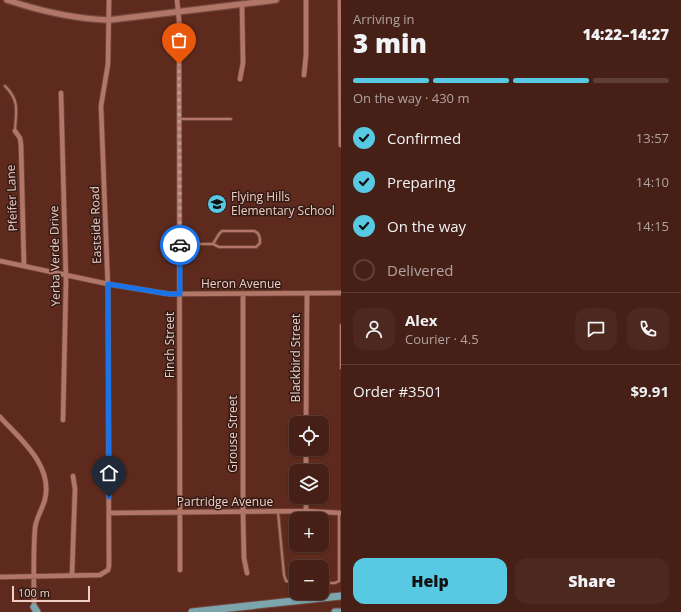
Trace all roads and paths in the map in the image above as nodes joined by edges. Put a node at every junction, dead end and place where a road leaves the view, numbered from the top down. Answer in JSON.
{"nodes":[{"id":1,"x":7,"y":0,"type":"edge"},
{"id":2,"x":108,"y":0,"type":"edge"},
{"id":3,"x":177,"y":0,"type":"edge"},
{"id":4,"x":276,"y":0,"type":"edge"},
{"id":5,"x":306,"y":0,"type":"edge"},
{"id":6,"x":340,"y":0,"type":"edge"},
{"id":7,"x":24,"y":3,"type":"edge"},
{"id":8,"x":242,"y":4,"type":"junction"},
{"id":9,"x":178,"y":12,"type":"junction"},
{"id":10,"x":109,"y":20,"type":"junction"},
{"id":11,"x":304,"y":75,"type":"dead end"},
{"id":12,"x":240,"y":79,"type":"dead end"},
{"id":13,"x":5,"y":86,"type":"dead end"},
{"id":14,"x":61,"y":93,"type":"dead end"},
{"id":15,"x":231,"y":118,"type":"dead end"},
{"id":16,"x":179,"y":119,"type":"junction"},
{"id":17,"x":15,"y":131,"type":"joint"},
{"id":18,"x":341,"y":145,"type":"edge"},
{"id":19,"x":180,"y":244,"type":"junction"},
{"id":20,"x":213,"y":244,"type":"junction"},
{"id":21,"x":0,"y":261,"type":"edge"},
{"id":22,"x":24,"y":266,"type":"junction"},
{"id":23,"x":66,"y":275,"type":"junction"},
{"id":24,"x":108,"y":284,"type":"junction"},
{"id":25,"x":307,"y":293,"type":"junction"},
{"id":26,"x":341,"y":293,"type":"edge"},
{"id":27,"x":180,"y":294,"type":"junction"},
{"id":28,"x":243,"y":294,"type":"junction"},
{"id":29,"x":341,"y":325,"type":"edge"},
{"id":30,"x":341,"y":368,"type":"edge"},
{"id":31,"x":306,"y":416,"type":"edge"},
{"id":32,"x":0,"y":417,"type":"edge"},
{"id":33,"x":63,"y":420,"type":"dead end"},
{"id":34,"x":72,"y":476,"type":"dead end"},
{"id":35,"x":306,"y":504,"type":"edge"},
{"id":36,"x":306,"y":511,"type":"junction"},
{"id":37,"x":181,"y":512,"type":"junction"},
{"id":38,"x":278,"y":512,"type":"junction"},
{"id":39,"x":109,"y":513,"type":"junction"},
{"id":40,"x":243,"y":513,"type":"junction"},
{"id":41,"x":340,"y":513,"type":"edge"},
{"id":42,"x":180,"y":570,"type":"dead end"},
{"id":43,"x":247,"y":573,"type":"dead end"},
{"id":44,"x":72,"y":575,"type":"junction"},
{"id":45,"x":34,"y":576,"type":"junction"},
{"id":46,"x":1,"y":577,"type":"edge"},
{"id":47,"x":289,"y":582,"type":"edge"},
{"id":48,"x":329,"y":583,"type":"edge"},
{"id":49,"x":341,"y":596,"type":"edge"},
{"id":50,"x":35,"y":610,"type":"edge"},
{"id":51,"x":192,"y":612,"type":"edge"},
{"id":52,"x":335,"y":612,"type":"edge"},
{"id":53,"x":341,"y":612,"type":"edge"}],
"edges":[{"from":1,"to":7,"type":"street"},
{"from":2,"to":10,"type":"street","name":"Eastside Road"},
{"from":3,"to":9,"type":"street","name":"Finch Street"},
{"from":4,"to":8,"type":"street"},
{"from":5,"to":11,"type":"street"},
{"from":6,"to":18,"type":"street"},
{"from":7,"to":10,"type":"street"},
{"from":8,"to":9,"type":"street"},
{"from":8,"to":12,"type":"street"},
{"from":9,"to":10,"type":"street"},
{"from":9,"to":16,"type":"street","name":"Finch Street"},
{"from":10,"to":24,"type":"street","name":"Eastside Road"},
{"from":13,"to":17,"type":"lane"},
{"from":14,"to":23,"type":"street","name":"Yerba Verde Drive"},
{"from":15,"to":16,"type":"lane"},
{"from":16,"to":19,"type":"street","name":"Finch Street"},
{"from":17,"to":22,"type":"street","name":"Pfeifer Lane"},
{"from":19,"to":20,"type":"lane"},
{"from":19,"to":27,"type":"street","name":"Finch Street"},
{"from":20,"to":20,"type":"lane"},
{"from":21,"to":22,"type":"street","name":"Heron Avenue"},
{"from":22,"to":23,"type":"street","name":"Heron Avenue"},
{"from":23,"to":24,"type":"street","name":"Heron Avenue"},
{"from":23,"to":33,"type":"street","name":"Yerba Verde Drive"},
{"from":24,"to":27,"type":"street","name":"Heron Avenue"},
{"from":24,"to":39,"type":"street","name":"Eastside Road"},
{"from":25,"to":26,"type":"street","name":"Heron Avenue"},
{"from":25,"to":28,"type":"street","name":"Heron Avenue"},
{"from":25,"to":31,"type":"street","name":"Blackbird Street"},
{"from":27,"to":28,"type":"street","name":"Heron Avenue"},
{"from":27,"to":37,"type":"street","name":"Finch Street"},
{"from":28,"to":40,"type":"street","name":"Grouse Street"},
{"from":29,"to":30,"type":"lane"},
{"from":32,"to":45,"type":"street"},
{"from":34,"to":44,"type":"street"},
{"from":35,"to":36,"type":"street"},
{"from":36,"to":38,"type":"street","name":"Partridge Avenue"},
{"from":36,"to":41,"type":"street","name":"Partridge Avenue"},
{"from":37,"to":39,"type":"street","name":"Partridge Avenue"},
{"from":37,"to":40,"type":"street","name":"Partridge Avenue"},
{"from":37,"to":42,"type":"street","name":"Finch Street"},
{"from":38,"to":40,"type":"street","name":"Partridge Avenue"},
{"from":38,"to":47,"type":"lane"},
{"from":39,"to":44,"type":"street","name":"Eastside Road"},
{"from":40,"to":43,"type":"street","name":"Grouse Street"},
{"from":41,"to":48,"type":"lane"},
{"from":44,"to":45,"type":"street"},
{"from":45,"to":46,"type":"street"},
{"from":45,"to":50,"type":"street"},
{"from":49,"to":51,"type":"main road"},
{"from":52,"to":53,"type":"main road"}]}
